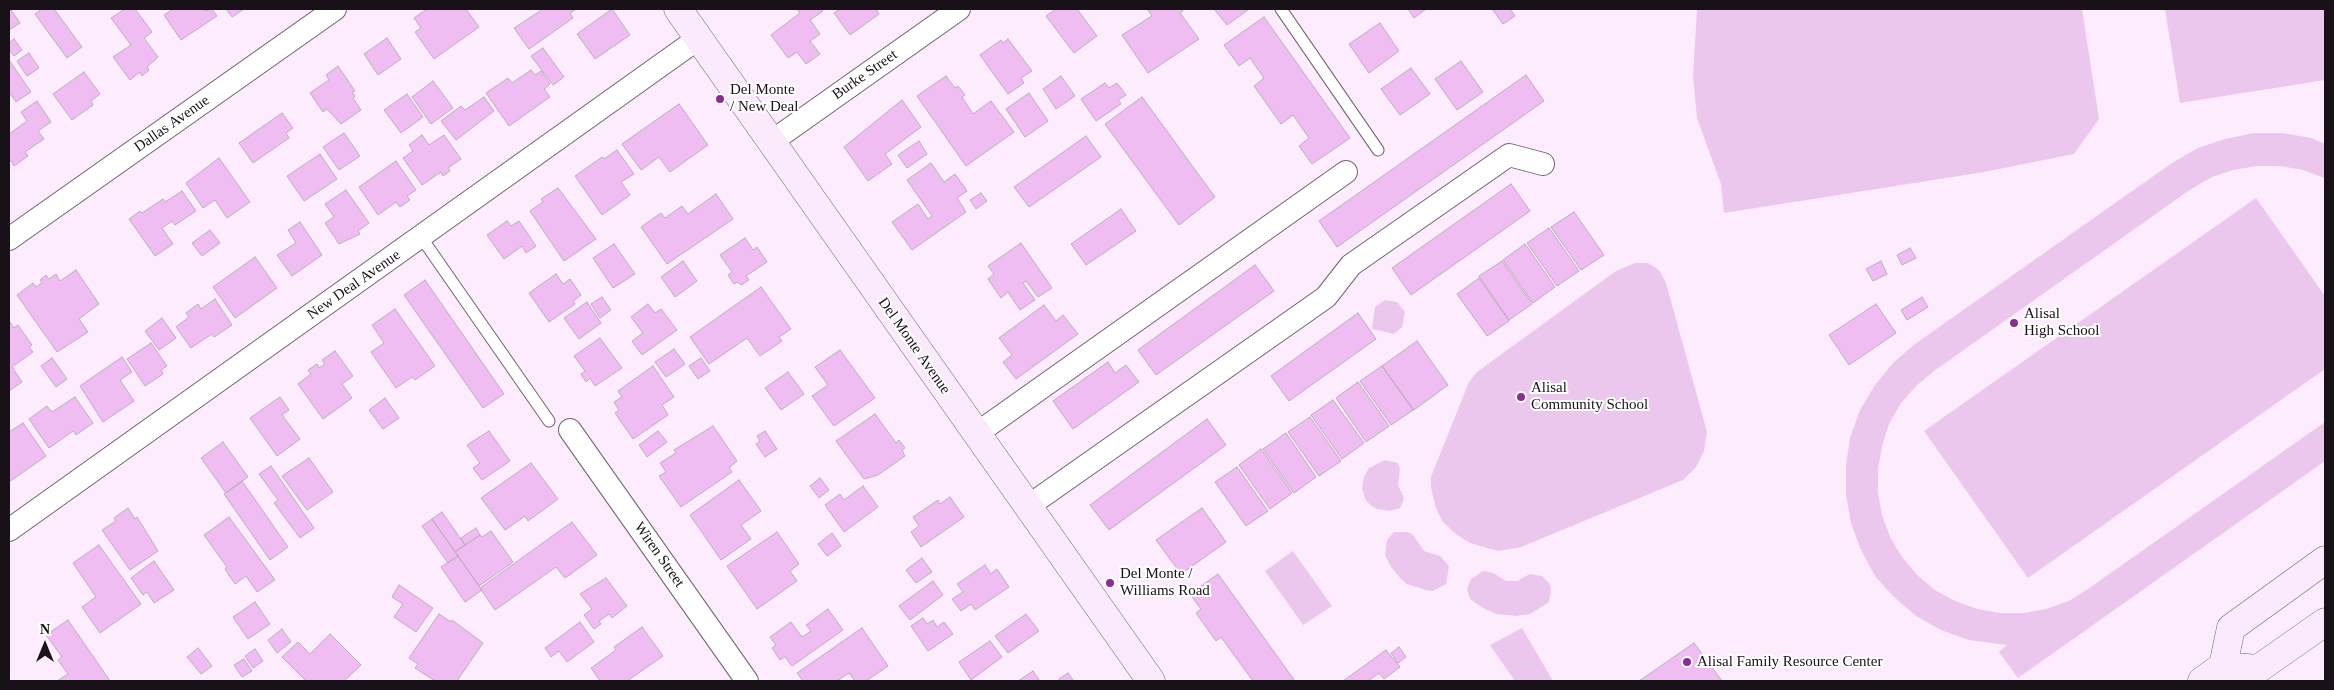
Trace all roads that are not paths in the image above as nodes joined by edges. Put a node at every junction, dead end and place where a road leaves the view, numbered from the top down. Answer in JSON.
{"nodes":[{"id":1,"x":335,"y":9,"type":"edge"},
{"id":2,"x":678,"y":9,"type":"edge"},
{"id":3,"x":959,"y":9,"type":"edge"},
{"id":4,"x":1282,"y":9,"type":"edge"},
{"id":5,"x":699,"y":38,"type":"junction"},
{"id":6,"x":771,"y":142,"type":"junction"},
{"id":7,"x":1378,"y":150,"type":"dead end"},
{"id":8,"x":1543,"y":164,"type":"dead end"},
{"id":9,"x":1346,"y":172,"type":"dead end"},
{"id":10,"x":421,"y":237,"type":"junction"},
{"id":11,"x":9,"y":239,"type":"edge"},
{"id":12,"x":549,"y":421,"type":"dead end"},
{"id":13,"x":570,"y":430,"type":"dead end"},
{"id":14,"x":976,"y":434,"type":"junction"},
{"id":15,"x":1027,"y":507,"type":"junction"},
{"id":16,"x":9,"y":530,"type":"edge"},
{"id":17,"x":2325,"y":560,"type":"edge"},
{"id":18,"x":2325,"y":622,"type":"edge"},
{"id":19,"x":2220,"y":676,"type":"edge"},
{"id":20,"x":747,"y":681,"type":"edge"},
{"id":21,"x":1151,"y":681,"type":"edge"}],
"edges":[{"from":1,"to":11,"type":"street","name":"Dallas Avenue"},
{"from":2,"to":5,"type":"street","name":"Del Monte Avenue"},
{"from":3,"to":6,"type":"street","name":"Burke Street"},
{"from":4,"to":7,"type":"lane"},
{"from":5,"to":6,"type":"street","name":"Del Monte Avenue"},
{"from":5,"to":10,"type":"street","name":"New Deal Avenue"},
{"from":6,"to":14,"type":"street","name":"Del Monte Avenue"},
{"from":8,"to":15,"type":"street"},
{"from":9,"to":14,"type":"street"},
{"from":10,"to":12,"type":"lane"},
{"from":10,"to":16,"type":"street","name":"New Deal Avenue"},
{"from":13,"to":20,"type":"street","name":"Wiren Street"},
{"from":14,"to":15,"type":"street","name":"Del Monte Avenue"},
{"from":15,"to":21,"type":"street","name":"Del Monte Avenue"},
{"from":17,"to":19,"type":"street"},
{"from":18,"to":19,"type":"street"}]}
